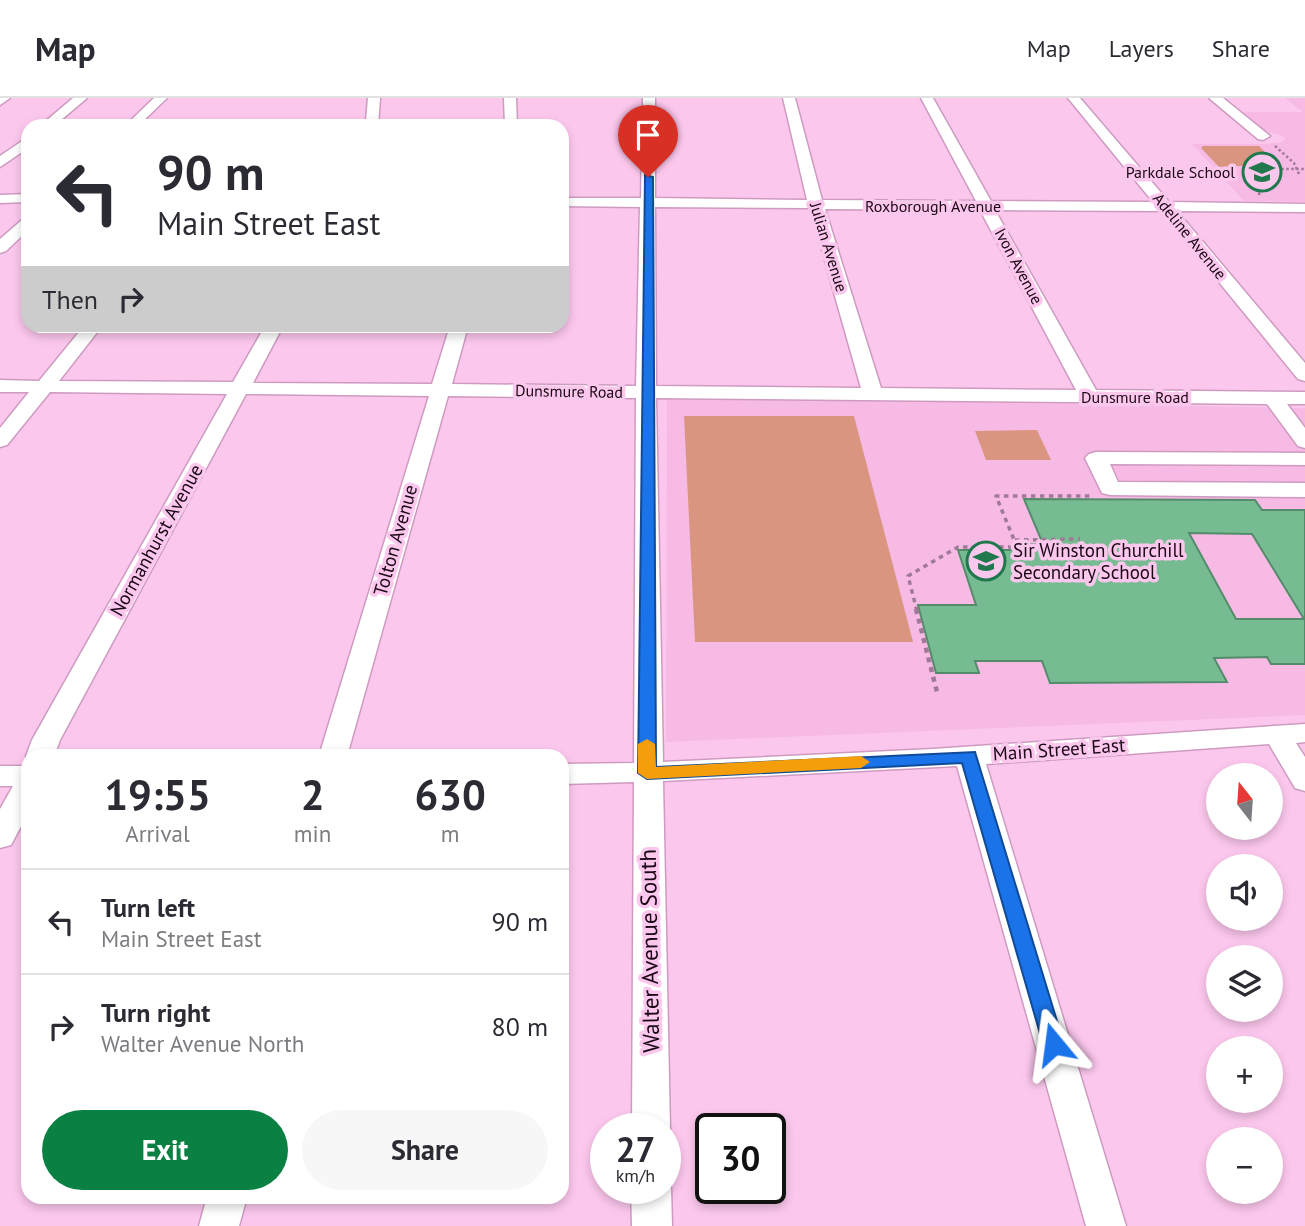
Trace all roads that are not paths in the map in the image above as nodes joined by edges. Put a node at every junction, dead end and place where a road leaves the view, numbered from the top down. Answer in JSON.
{"nodes":[{"id":1,"x":81,"y":98,"type":"edge"},
{"id":2,"x":161,"y":98,"type":"edge"},
{"id":3,"x":374,"y":98,"type":"edge"},
{"id":4,"x":510,"y":98,"type":"edge"},
{"id":5,"x":649,"y":98,"type":"edge"},
{"id":6,"x":789,"y":98,"type":"edge"},
{"id":7,"x":928,"y":98,"type":"edge"},
{"id":8,"x":1074,"y":98,"type":"edge"},
{"id":9,"x":1215,"y":98,"type":"edge"},
{"id":10,"x":55,"y":119,"type":"edge"},
{"id":11,"x":138,"y":119,"type":"edge"},
{"id":12,"x":372,"y":119,"type":"edge"},
{"id":13,"x":511,"y":119,"type":"edge"},
{"id":14,"x":1263,"y":136,"type":"road end"},
{"id":15,"x":21,"y":146,"type":"edge"},
{"id":16,"x":0,"y":163,"type":"edge"},
{"id":17,"x":21,"y":198,"type":"edge"},
{"id":18,"x":0,"y":199,"type":"edge"},
{"id":19,"x":569,"y":202,"type":"edge"},
{"id":20,"x":648,"y":204,"type":"junction"},
{"id":21,"x":816,"y":205,"type":"junction"},
{"id":22,"x":987,"y":206,"type":"junction"},
{"id":23,"x":1166,"y":207,"type":"junction"},
{"id":24,"x":1305,"y":208,"type":"edge"},
{"id":25,"x":21,"y":228,"type":"edge"},
{"id":26,"x":0,"y":248,"type":"edge"},
{"id":27,"x":87,"y":333,"type":"edge"},
{"id":28,"x":270,"y":333,"type":"edge"},
{"id":29,"x":457,"y":333,"type":"edge"},
{"id":30,"x":1305,"y":375,"type":"edge"},
{"id":31,"x":0,"y":386,"type":"edge"},
{"id":32,"x":44,"y":387,"type":"junction"},
{"id":33,"x":239,"y":388,"type":"junction"},
{"id":34,"x":439,"y":390,"type":"junction"},
{"id":35,"x":646,"y":392,"type":"junction"},
{"id":36,"x":873,"y":395,"type":"junction"},
{"id":37,"x":1090,"y":397,"type":"junction"},
{"id":38,"x":1272,"y":397,"type":"junction"},
{"id":39,"x":1305,"y":398,"type":"edge"},
{"id":40,"x":0,"y":440,"type":"edge"},
{"id":41,"x":1305,"y":442,"type":"edge"},
{"id":42,"x":1305,"y":458,"type":"edge"},
{"id":43,"x":1305,"y":490,"type":"edge"},
{"id":44,"x":1291,"y":734,"type":"edge"},
{"id":45,"x":43,"y":749,"type":"edge"},
{"id":46,"x":335,"y":749,"type":"edge"},
{"id":47,"x":969,"y":757,"type":"junction"},
{"id":48,"x":647,"y":773,"type":"junction"},
{"id":49,"x":569,"y":774,"type":"edge"},
{"id":50,"x":0,"y":776,"type":"edge"},
{"id":51,"x":21,"y":776,"type":"edge"},
{"id":52,"x":1305,"y":781,"type":"edge"},
{"id":53,"x":21,"y":798,"type":"edge"},
{"id":54,"x":0,"y":837,"type":"edge"},
{"id":55,"x":651,"y":1113,"type":"edge"},
{"id":56,"x":225,"y":1204,"type":"edge"},
{"id":57,"x":651,"y":1204,"type":"edge"},
{"id":58,"x":219,"y":1226,"type":"edge"},
{"id":59,"x":652,"y":1226,"type":"edge"},
{"id":60,"x":1105,"y":1226,"type":"edge"}],
"edges":[{"from":1,"to":10,"type":"street"},
{"from":2,"to":11,"type":"street"},
{"from":3,"to":12,"type":"street"},
{"from":4,"to":13,"type":"street"},
{"from":5,"to":20,"type":"street","name":"Walter Avenue South"},
{"from":6,"to":21,"type":"street","name":"Julian Avenue"},
{"from":7,"to":22,"type":"street","name":"Ivon Avenue"},
{"from":8,"to":23,"type":"street","name":"Adeline Avenue"},
{"from":9,"to":14,"type":"street"},
{"from":15,"to":16,"type":"street"},
{"from":17,"to":18,"type":"street"},
{"from":19,"to":20,"type":"street","name":"Roxborough Avenue"},
{"from":20,"to":21,"type":"street","name":"Roxborough Avenue"},
{"from":20,"to":35,"type":"street","name":"Walter Avenue South"},
{"from":21,"to":22,"type":"street","name":"Roxborough Avenue"},
{"from":21,"to":36,"type":"street","name":"Julian Avenue"},
{"from":22,"to":23,"type":"street","name":"Roxborough Avenue"},
{"from":22,"to":37,"type":"street","name":"Ivon Avenue"},
{"from":23,"to":24,"type":"street","name":"Roxborough Avenue"},
{"from":23,"to":30,"type":"street","name":"Adeline Avenue"},
{"from":25,"to":26,"type":"street"},
{"from":27,"to":32,"type":"street"},
{"from":28,"to":33,"type":"street","name":"Normanhurst Avenue"},
{"from":29,"to":34,"type":"street","name":"Tolton Avenue"},
{"from":31,"to":32,"type":"street","name":"Dunsmure Road"},
{"from":32,"to":33,"type":"street","name":"Dunsmure Road"},
{"from":32,"to":40,"type":"street"},
{"from":33,"to":34,"type":"street","name":"Dunsmure Road"},
{"from":33,"to":45,"type":"street","name":"Normanhurst Avenue"},
{"from":34,"to":35,"type":"street","name":"Dunsmure Road"},
{"from":34,"to":46,"type":"street","name":"Tolton Avenue"},
{"from":35,"to":36,"type":"street","name":"Dunsmure Road"},
{"from":35,"to":48,"type":"street","name":"Walter Avenue South"},
{"from":36,"to":37,"type":"street","name":"Dunsmure Road"},
{"from":37,"to":38,"type":"street","name":"Dunsmure Road"},
{"from":38,"to":39,"type":"street","name":"Dunsmure Road"},
{"from":38,"to":41,"type":"street"},
{"from":42,"to":43,"type":"street"},
{"from":44,"to":47,"type":"street","name":"Main Street East"},
{"from":44,"to":52,"type":"street"},
{"from":47,"to":48,"type":"street","name":"Main Street East"},
{"from":47,"to":60,"type":"street"},
{"from":48,"to":49,"type":"street","name":"Main Street East"},
{"from":48,"to":55,"type":"street","name":"Walter Avenue South"},
{"from":50,"to":51,"type":"street"},
{"from":53,"to":54,"type":"street"},
{"from":56,"to":58,"type":"street"},
{"from":57,"to":59,"type":"street"}]}
